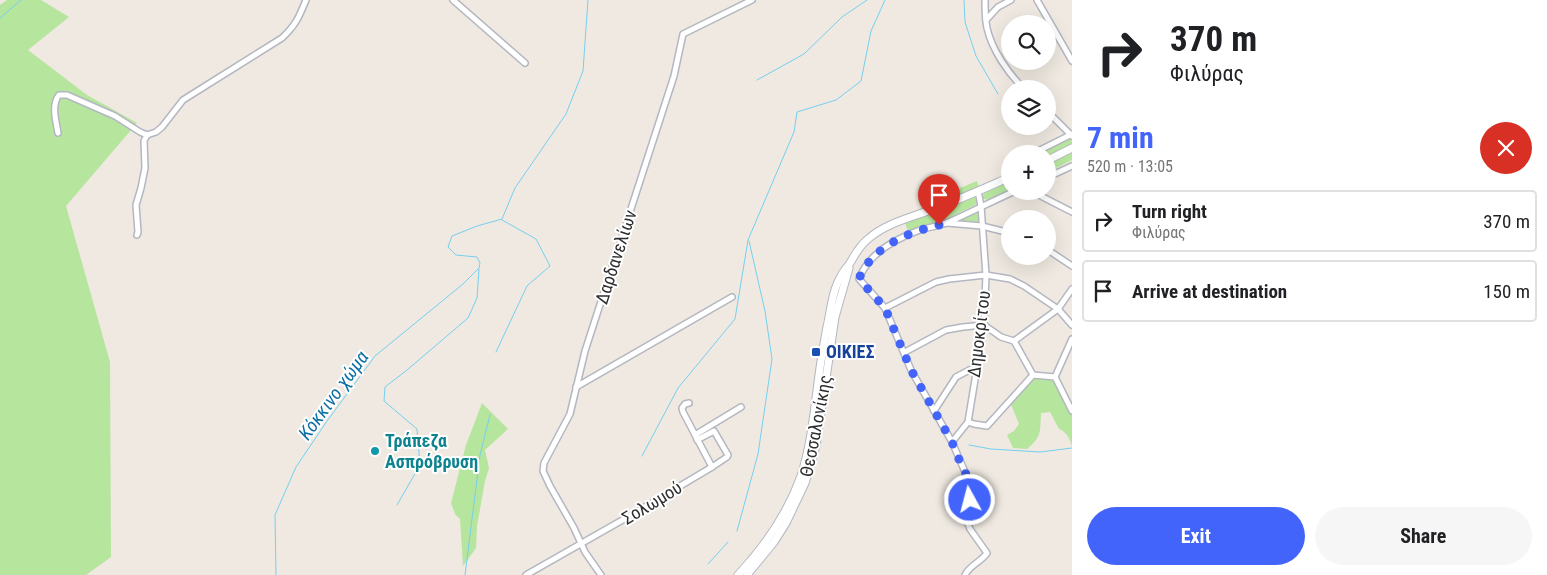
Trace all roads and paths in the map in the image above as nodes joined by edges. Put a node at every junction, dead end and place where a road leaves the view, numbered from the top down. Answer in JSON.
{"nodes":[{"id":1,"x":306,"y":0,"type":"edge"},
{"id":2,"x":452,"y":0,"type":"edge"},
{"id":3,"x":752,"y":0,"type":"edge"},
{"id":4,"x":985,"y":0,"type":"edge"},
{"id":5,"x":1011,"y":0,"type":"edge"},
{"id":6,"x":1037,"y":0,"type":"edge"},
{"id":7,"x":986,"y":20,"type":"junction"},
{"id":8,"x":1072,"y":61,"type":"edge"},
{"id":9,"x":525,"y":63,"type":"dead end"},
{"id":10,"x":1015,"y":80,"type":"edge"},
{"id":11,"x":1056,"y":120,"type":"edge"},
{"id":12,"x":58,"y":133,"type":"dead end"},
{"id":13,"x":147,"y":135,"type":"junction"},
{"id":14,"x":1072,"y":135,"type":"edge"},
{"id":15,"x":1051,"y":145,"type":"edge"},
{"id":16,"x":1072,"y":148,"type":"edge"},
{"id":17,"x":1056,"y":156,"type":"edge"},
{"id":18,"x":1072,"y":166,"type":"edge"},
{"id":19,"x":1056,"y":173,"type":"edge"},
{"id":20,"x":1001,"y":181,"type":"edge"},
{"id":21,"x":978,"y":191,"type":"junction"},
{"id":22,"x":1001,"y":197,"type":"edge"},
{"id":23,"x":1049,"y":200,"type":"edge"},
{"id":24,"x":981,"y":206,"type":"junction"},
{"id":25,"x":1072,"y":212,"type":"edge"},
{"id":26,"x":947,"y":223,"type":"junction"},
{"id":27,"x":982,"y":226,"type":"junction"},
{"id":28,"x":1001,"y":231,"type":"edge"},
{"id":29,"x":137,"y":235,"type":"dead end"},
{"id":30,"x":1056,"y":255,"type":"edge"},
{"id":31,"x":850,"y":263,"type":"junction"},
{"id":32,"x":1072,"y":266,"type":"edge"},
{"id":33,"x":986,"y":275,"type":"junction"},
{"id":34,"x":1072,"y":289,"type":"edge"},
{"id":35,"x":732,"y":297,"type":"dead end"},
{"id":36,"x":885,"y":308,"type":"junction"},
{"id":37,"x":1058,"y":309,"type":"junction"},
{"id":38,"x":1072,"y":325,"type":"edge"},
{"id":39,"x":984,"y":326,"type":"junction"},
{"id":40,"x":1072,"y":340,"type":"edge"},
{"id":41,"x":1014,"y":341,"type":"junction"},
{"id":42,"x":905,"y":352,"type":"junction"},
{"id":43,"x":1069,"y":355,"type":"edge"},
{"id":44,"x":977,"y":366,"type":"junction"},
{"id":45,"x":1033,"y":375,"type":"junction"},
{"id":46,"x":1055,"y":377,"type":"junction"},
{"id":47,"x":576,"y":387,"type":"junction"},
{"id":48,"x":689,"y":403,"type":"dead end"},
{"id":49,"x":741,"y":407,"type":"dead end"},
{"id":50,"x":934,"y":410,"type":"junction"},
{"id":51,"x":1072,"y":411,"type":"edge"},
{"id":52,"x":968,"y":422,"type":"junction"},
{"id":53,"x":696,"y":437,"type":"junction"},
{"id":54,"x":952,"y":442,"type":"junction"},
{"id":55,"x":712,"y":467,"type":"junction"},
{"id":56,"x":581,"y":544,"type":"junction"},
{"id":57,"x":529,"y":574,"type":"edge"},
{"id":58,"x":601,"y":575,"type":"edge"},
{"id":59,"x":738,"y":575,"type":"edge"},
{"id":60,"x":747,"y":575,"type":"edge"},
{"id":61,"x":965,"y":575,"type":"edge"}],
"edges":[{"from":1,"to":13,"type":"street"},
{"from":2,"to":9,"type":"street"},
{"from":3,"to":47,"type":"street","name":"Δαρδανελίων"},
{"from":4,"to":7,"type":"street"},
{"from":5,"to":7,"type":"street"},
{"from":6,"to":8,"type":"street"},
{"from":7,"to":10,"type":"street"},
{"from":11,"to":14,"type":"street"},
{"from":12,"to":13,"type":"street"},
{"from":13,"to":29,"type":"street"},
{"from":14,"to":15,"type":"street"},
{"from":16,"to":17,"type":"main road"},
{"from":18,"to":19,"type":"street"},
{"from":20,"to":21,"type":"main road","name":"Θεσσαλονίκης"},
{"from":21,"to":24,"type":"street","name":"Δημοκρίτου"},
{"from":21,"to":31,"type":"main road","name":"Θεσσαλονίκης"},
{"from":22,"to":24,"type":"street"},
{"from":23,"to":25,"type":"street"},
{"from":24,"to":26,"type":"street"},
{"from":24,"to":27,"type":"street","name":"Δημοκρίτου"},
{"from":26,"to":27,"type":"street"},
{"from":26,"to":36,"type":"street"},
{"from":27,"to":28,"type":"street"},
{"from":27,"to":33,"type":"street","name":"Δημοκρίτου"},
{"from":30,"to":32,"type":"street"},
{"from":31,"to":59,"type":"main road","name":"Θεσσαλονίκης"},
{"from":31,"to":60,"type":"main road","name":"Θεσσαλονίκης"},
{"from":33,"to":36,"type":"street"},
{"from":33,"to":37,"type":"street"},
{"from":33,"to":39,"type":"street","name":"Δημοκρίτου"},
{"from":34,"to":37,"type":"street"},
{"from":35,"to":47,"type":"street"},
{"from":36,"to":42,"type":"street"},
{"from":37,"to":38,"type":"street"},
{"from":37,"to":41,"type":"street"},
{"from":39,"to":41,"type":"street"},
{"from":39,"to":42,"type":"street"},
{"from":39,"to":44,"type":"street","name":"Δημοκρίτου"},
{"from":40,"to":43,"type":"street"},
{"from":41,"to":45,"type":"street"},
{"from":42,"to":50,"type":"street"},
{"from":43,"to":46,"type":"street"},
{"from":44,"to":50,"type":"street"},
{"from":44,"to":52,"type":"street","name":"Δημοκρίτου"},
{"from":45,"to":46,"type":"street"},
{"from":45,"to":52,"type":"street"},
{"from":46,"to":51,"type":"street"},
{"from":47,"to":56,"type":"street","name":"Δαρδανελίων"},
{"from":48,"to":53,"type":"street"},
{"from":49,"to":53,"type":"street"},
{"from":50,"to":54,"type":"street"},
{"from":52,"to":54,"type":"street","name":"Δημοκρίτου"},
{"from":53,"to":55,"type":"street"},
{"from":53,"to":55,"type":"street","name":"Σολωμού"},
{"from":54,"to":61,"type":"street"},
{"from":55,"to":56,"type":"street","name":"Σολωμού"},
{"from":56,"to":57,"type":"street","name":"Σολωμού"},
{"from":56,"to":58,"type":"street"}]}
